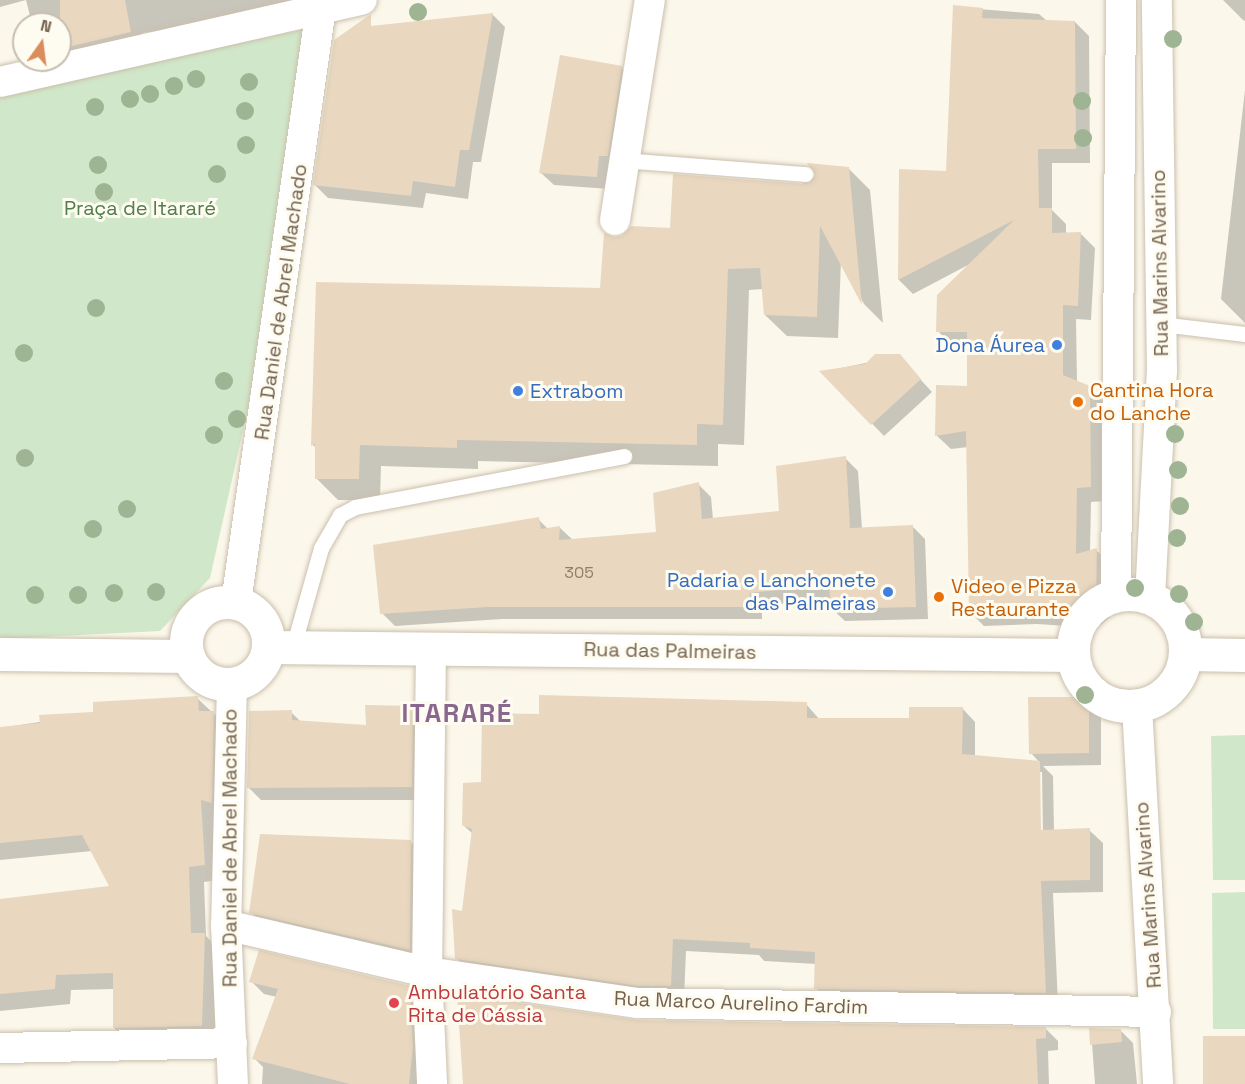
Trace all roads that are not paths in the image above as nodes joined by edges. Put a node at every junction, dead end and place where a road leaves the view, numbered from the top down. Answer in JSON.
{"nodes":[{"id":1,"x":362,"y":0,"type":"edge"},
{"id":2,"x":650,"y":0,"type":"edge"},
{"id":3,"x":1116,"y":0,"type":"edge"},
{"id":4,"x":1157,"y":3,"type":"edge"},
{"id":5,"x":320,"y":5,"type":"edge"},
{"id":6,"x":0,"y":82,"type":"edge"},
{"id":7,"x":623,"y":160,"type":"junction"},
{"id":8,"x":805,"y":174,"type":"dead end"},
{"id":9,"x":615,"y":220,"type":"dead end"},
{"id":10,"x":1161,"y":324,"type":"junction"},
{"id":11,"x":1245,"y":334,"type":"edge"},
{"id":12,"x":624,"y":456,"type":"dead end"},
{"id":13,"x":1116,"y":595,"type":"junction"},
{"id":14,"x":1150,"y":598,"type":"junction"},
{"id":15,"x":236,"y":603,"type":"junction"},
{"id":16,"x":281,"y":647,"type":"junction"},
{"id":17,"x":431,"y":649,"type":"junction"},
{"id":18,"x":0,"y":654,"type":"edge"},
{"id":19,"x":1186,"y":654,"type":"junction"},
{"id":20,"x":1073,"y":655,"type":"junction"},
{"id":21,"x":1245,"y":655,"type":"edge"},
{"id":22,"x":188,"y":656,"type":"junction"},
{"id":23,"x":232,"y":684,"type":"junction"},
{"id":24,"x":1137,"y":706,"type":"junction"},
{"id":25,"x":226,"y":925,"type":"junction"},
{"id":26,"x":427,"y":972,"type":"junction"},
{"id":27,"x":1156,"y":1012,"type":"junction"},
{"id":28,"x":232,"y":1043,"type":"junction"},
{"id":29,"x":0,"y":1048,"type":"edge"},
{"id":30,"x":233,"y":1084,"type":"edge"},
{"id":31,"x":432,"y":1084,"type":"edge"},
{"id":32,"x":1158,"y":1084,"type":"edge"}],
"edges":[{"from":1,"to":5,"type":"street"},
{"from":2,"to":7,"type":"street"},
{"from":3,"to":4,"type":"street"},
{"from":3,"to":13,"type":"street","name":"Rua Marins Alvarino"},
{"from":4,"to":10,"type":"street","name":"Rua Marins Alvarino"},
{"from":5,"to":6,"type":"street"},
{"from":5,"to":15,"type":"street","name":"Rua Daniel de Abrel Machado"},
{"from":7,"to":8,"type":"lane"},
{"from":7,"to":9,"type":"street"},
{"from":10,"to":11,"type":"lane"},
{"from":10,"to":14,"type":"street","name":"Rua Marins Alvarino"},
{"from":12,"to":16,"type":"lane"},
{"from":13,"to":14,"type":"street"},
{"from":13,"to":20,"type":"street"},
{"from":14,"to":19,"type":"street"},
{"from":15,"to":16,"type":"street"},
{"from":15,"to":22,"type":"street"},
{"from":16,"to":17,"type":"street","name":"Rua das Palmeiras"},
{"from":16,"to":23,"type":"street"},
{"from":17,"to":20,"type":"street","name":"Rua das Palmeiras"},
{"from":17,"to":26,"type":"street"},
{"from":18,"to":22,"type":"street"},
{"from":19,"to":21,"type":"street"},
{"from":19,"to":24,"type":"street"},
{"from":20,"to":24,"type":"street"},
{"from":22,"to":23,"type":"street"},
{"from":23,"to":25,"type":"street","name":"Rua Daniel de Abrel Machado"},
{"from":24,"to":27,"type":"street","name":"Rua Marins Alvarino"},
{"from":25,"to":26,"type":"street","name":"Rua Marco Aurelino Fardim"},
{"from":25,"to":28,"type":"street","name":"Rua Daniel de Abrel Machado"},
{"from":26,"to":27,"type":"street","name":"Rua Marco Aurelino Fardim"},
{"from":26,"to":31,"type":"street"},
{"from":27,"to":32,"type":"street","name":"Rua Marins Alvarino"},
{"from":28,"to":29,"type":"street"},
{"from":28,"to":30,"type":"street","name":"Rua Daniel de Abrel Machado"}]}
